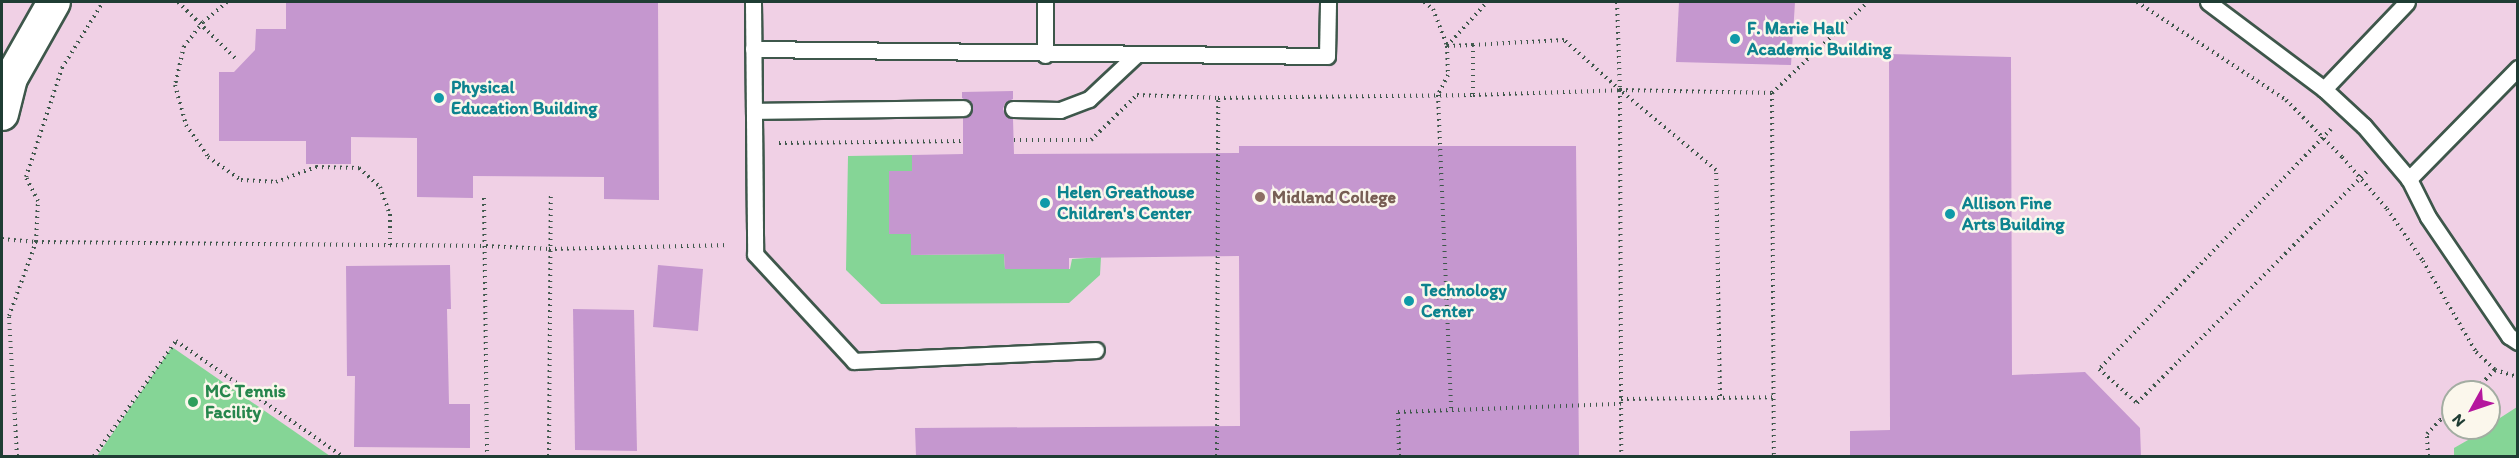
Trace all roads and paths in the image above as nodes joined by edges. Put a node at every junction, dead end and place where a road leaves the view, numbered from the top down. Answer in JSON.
{"nodes":[{"id":1,"x":54,"y":2,"type":"edge"},
{"id":2,"x":103,"y":2,"type":"edge"},
{"id":3,"x":178,"y":2,"type":"edge"},
{"id":4,"x":227,"y":2,"type":"edge"},
{"id":5,"x":753,"y":2,"type":"edge"},
{"id":6,"x":1045,"y":2,"type":"edge"},
{"id":7,"x":1328,"y":2,"type":"edge"},
{"id":8,"x":1424,"y":2,"type":"edge"},
{"id":9,"x":1487,"y":2,"type":"edge"},
{"id":10,"x":1617,"y":2,"type":"edge"},
{"id":11,"x":1868,"y":2,"type":"edge"},
{"id":12,"x":2137,"y":2,"type":"edge"},
{"id":13,"x":2208,"y":2,"type":"edge"},
{"id":14,"x":2407,"y":2,"type":"edge"},
{"id":15,"x":201,"y":25,"type":"junction"},
{"id":16,"x":1473,"y":45,"type":"junction"},
{"id":17,"x":1447,"y":46,"type":"junction"},
{"id":18,"x":753,"y":49,"type":"junction"},
{"id":19,"x":1045,"y":55,"type":"junction"},
{"id":20,"x":1135,"y":56,"type":"junction"},
{"id":21,"x":237,"y":60,"type":"dead end"},
{"id":22,"x":2517,"y":68,"type":"edge"},
{"id":23,"x":2324,"y":89,"type":"junction"},
{"id":24,"x":1620,"y":90,"type":"junction"},
{"id":25,"x":1772,"y":93,"type":"junction"},
{"id":26,"x":1438,"y":95,"type":"junction"},
{"id":27,"x":1473,"y":95,"type":"junction"},
{"id":28,"x":1218,"y":98,"type":"junction"},
{"id":29,"x":963,"y":108,"type":"dead end"},
{"id":30,"x":1013,"y":109,"type":"dead end"},
{"id":31,"x":2346,"y":110,"type":"junction"},
{"id":32,"x":754,"y":111,"type":"junction"},
{"id":33,"x":2,"y":114,"type":"edge"},
{"id":34,"x":2323,"y":138,"type":"junction"},
{"id":35,"x":1014,"y":140,"type":"dead end"},
{"id":36,"x":963,"y":141,"type":"dead end"},
{"id":37,"x":754,"y":143,"type":"junction"},
{"id":38,"x":2387,"y":155,"type":"junction"},
{"id":39,"x":2360,"y":177,"type":"junction"},
{"id":40,"x":2409,"y":179,"type":"junction"},
{"id":41,"x":551,"y":192,"type":"dead end"},
{"id":42,"x":484,"y":198,"type":"dead end"},
{"id":43,"x":730,"y":234,"type":"dead end"},
{"id":44,"x":2,"y":239,"type":"edge"},
{"id":45,"x":36,"y":242,"type":"junction"},
{"id":46,"x":390,"y":245,"type":"junction"},
{"id":47,"x":486,"y":246,"type":"junction"},
{"id":48,"x":549,"y":249,"type":"junction"},
{"id":49,"x":2517,"y":342,"type":"edge"},
{"id":50,"x":1096,"y":350,"type":"dead end"},
{"id":51,"x":2495,"y":370,"type":"junction"},
{"id":52,"x":2517,"y":377,"type":"edge"},
{"id":53,"x":2485,"y":380,"type":"edge"},
{"id":54,"x":1720,"y":396,"type":"junction"},
{"id":55,"x":1774,"y":397,"type":"junction"},
{"id":56,"x":1621,"y":402,"type":"junction"},
{"id":57,"x":1451,"y":411,"type":"junction"},
{"id":58,"x":2441,"y":419,"type":"edge"},
{"id":59,"x":17,"y":456,"type":"edge"},
{"id":60,"x":94,"y":456,"type":"edge"},
{"id":61,"x":342,"y":456,"type":"edge"},
{"id":62,"x":487,"y":456,"type":"edge"},
{"id":63,"x":549,"y":456,"type":"edge"},
{"id":64,"x":1217,"y":456,"type":"edge"},
{"id":65,"x":1399,"y":456,"type":"edge"},
{"id":66,"x":1621,"y":456,"type":"edge"},
{"id":67,"x":1774,"y":456,"type":"edge"},
{"id":68,"x":2427,"y":456,"type":"edge"}],
"edges":[{"from":1,"to":33,"type":"street"},
{"from":2,"to":45,"type":"path"},
{"from":3,"to":15,"type":"path"},
{"from":4,"to":15,"type":"path"},
{"from":5,"to":18,"type":"lane"},
{"from":6,"to":19,"type":"lane"},
{"from":7,"to":20,"type":"lane"},
{"from":8,"to":17,"type":"path"},
{"from":9,"to":17,"type":"path"},
{"from":10,"to":24,"type":"path"},
{"from":11,"to":25,"type":"path"},
{"from":12,"to":34,"type":"path"},
{"from":13,"to":23,"type":"lane"},
{"from":14,"to":23,"type":"lane"},
{"from":15,"to":21,"type":"path"},
{"from":15,"to":46,"type":"path"},
{"from":16,"to":17,"type":"path"},
{"from":16,"to":24,"type":"path"},
{"from":16,"to":27,"type":"path"},
{"from":17,"to":26,"type":"path"},
{"from":18,"to":19,"type":"lane"},
{"from":18,"to":32,"type":"lane"},
{"from":19,"to":20,"type":"lane"},
{"from":20,"to":30,"type":"lane"},
{"from":22,"to":40,"type":"lane"},
{"from":23,"to":31,"type":"lane"},
{"from":24,"to":25,"type":"path"},
{"from":24,"to":27,"type":"path"},
{"from":24,"to":54,"type":"path"},
{"from":24,"to":56,"type":"path"},
{"from":25,"to":55,"type":"path"},
{"from":26,"to":27,"type":"path"},
{"from":26,"to":28,"type":"path"},
{"from":26,"to":57,"type":"path"},
{"from":28,"to":35,"type":"path"},
{"from":28,"to":64,"type":"path"},
{"from":29,"to":32,"type":"lane"},
{"from":31,"to":34,"type":"path"},
{"from":31,"to":38,"type":"lane"},
{"from":32,"to":37,"type":"lane"},
{"from":34,"to":39,"type":"path"},
{"from":34,"to":39,"type":"path"},
{"from":36,"to":37,"type":"path"},
{"from":37,"to":50,"type":"lane"},
{"from":38,"to":39,"type":"path"},
{"from":38,"to":40,"type":"lane"},
{"from":39,"to":51,"type":"path"},
{"from":40,"to":49,"type":"lane"},
{"from":41,"to":48,"type":"path"},
{"from":42,"to":47,"type":"path"},
{"from":43,"to":48,"type":"path"},
{"from":44,"to":45,"type":"path"},
{"from":45,"to":46,"type":"path"},
{"from":45,"to":59,"type":"path"},
{"from":46,"to":47,"type":"path"},
{"from":47,"to":48,"type":"path"},
{"from":47,"to":62,"type":"path"},
{"from":48,"to":63,"type":"path"},
{"from":51,"to":52,"type":"path"},
{"from":51,"to":53,"type":"path"},
{"from":54,"to":55,"type":"path"},
{"from":54,"to":56,"type":"path"},
{"from":55,"to":67,"type":"path"},
{"from":56,"to":57,"type":"path"},
{"from":56,"to":66,"type":"path"},
{"from":57,"to":65,"type":"path"},
{"from":58,"to":68,"type":"path"},
{"from":60,"to":61,"type":"path"}]}
